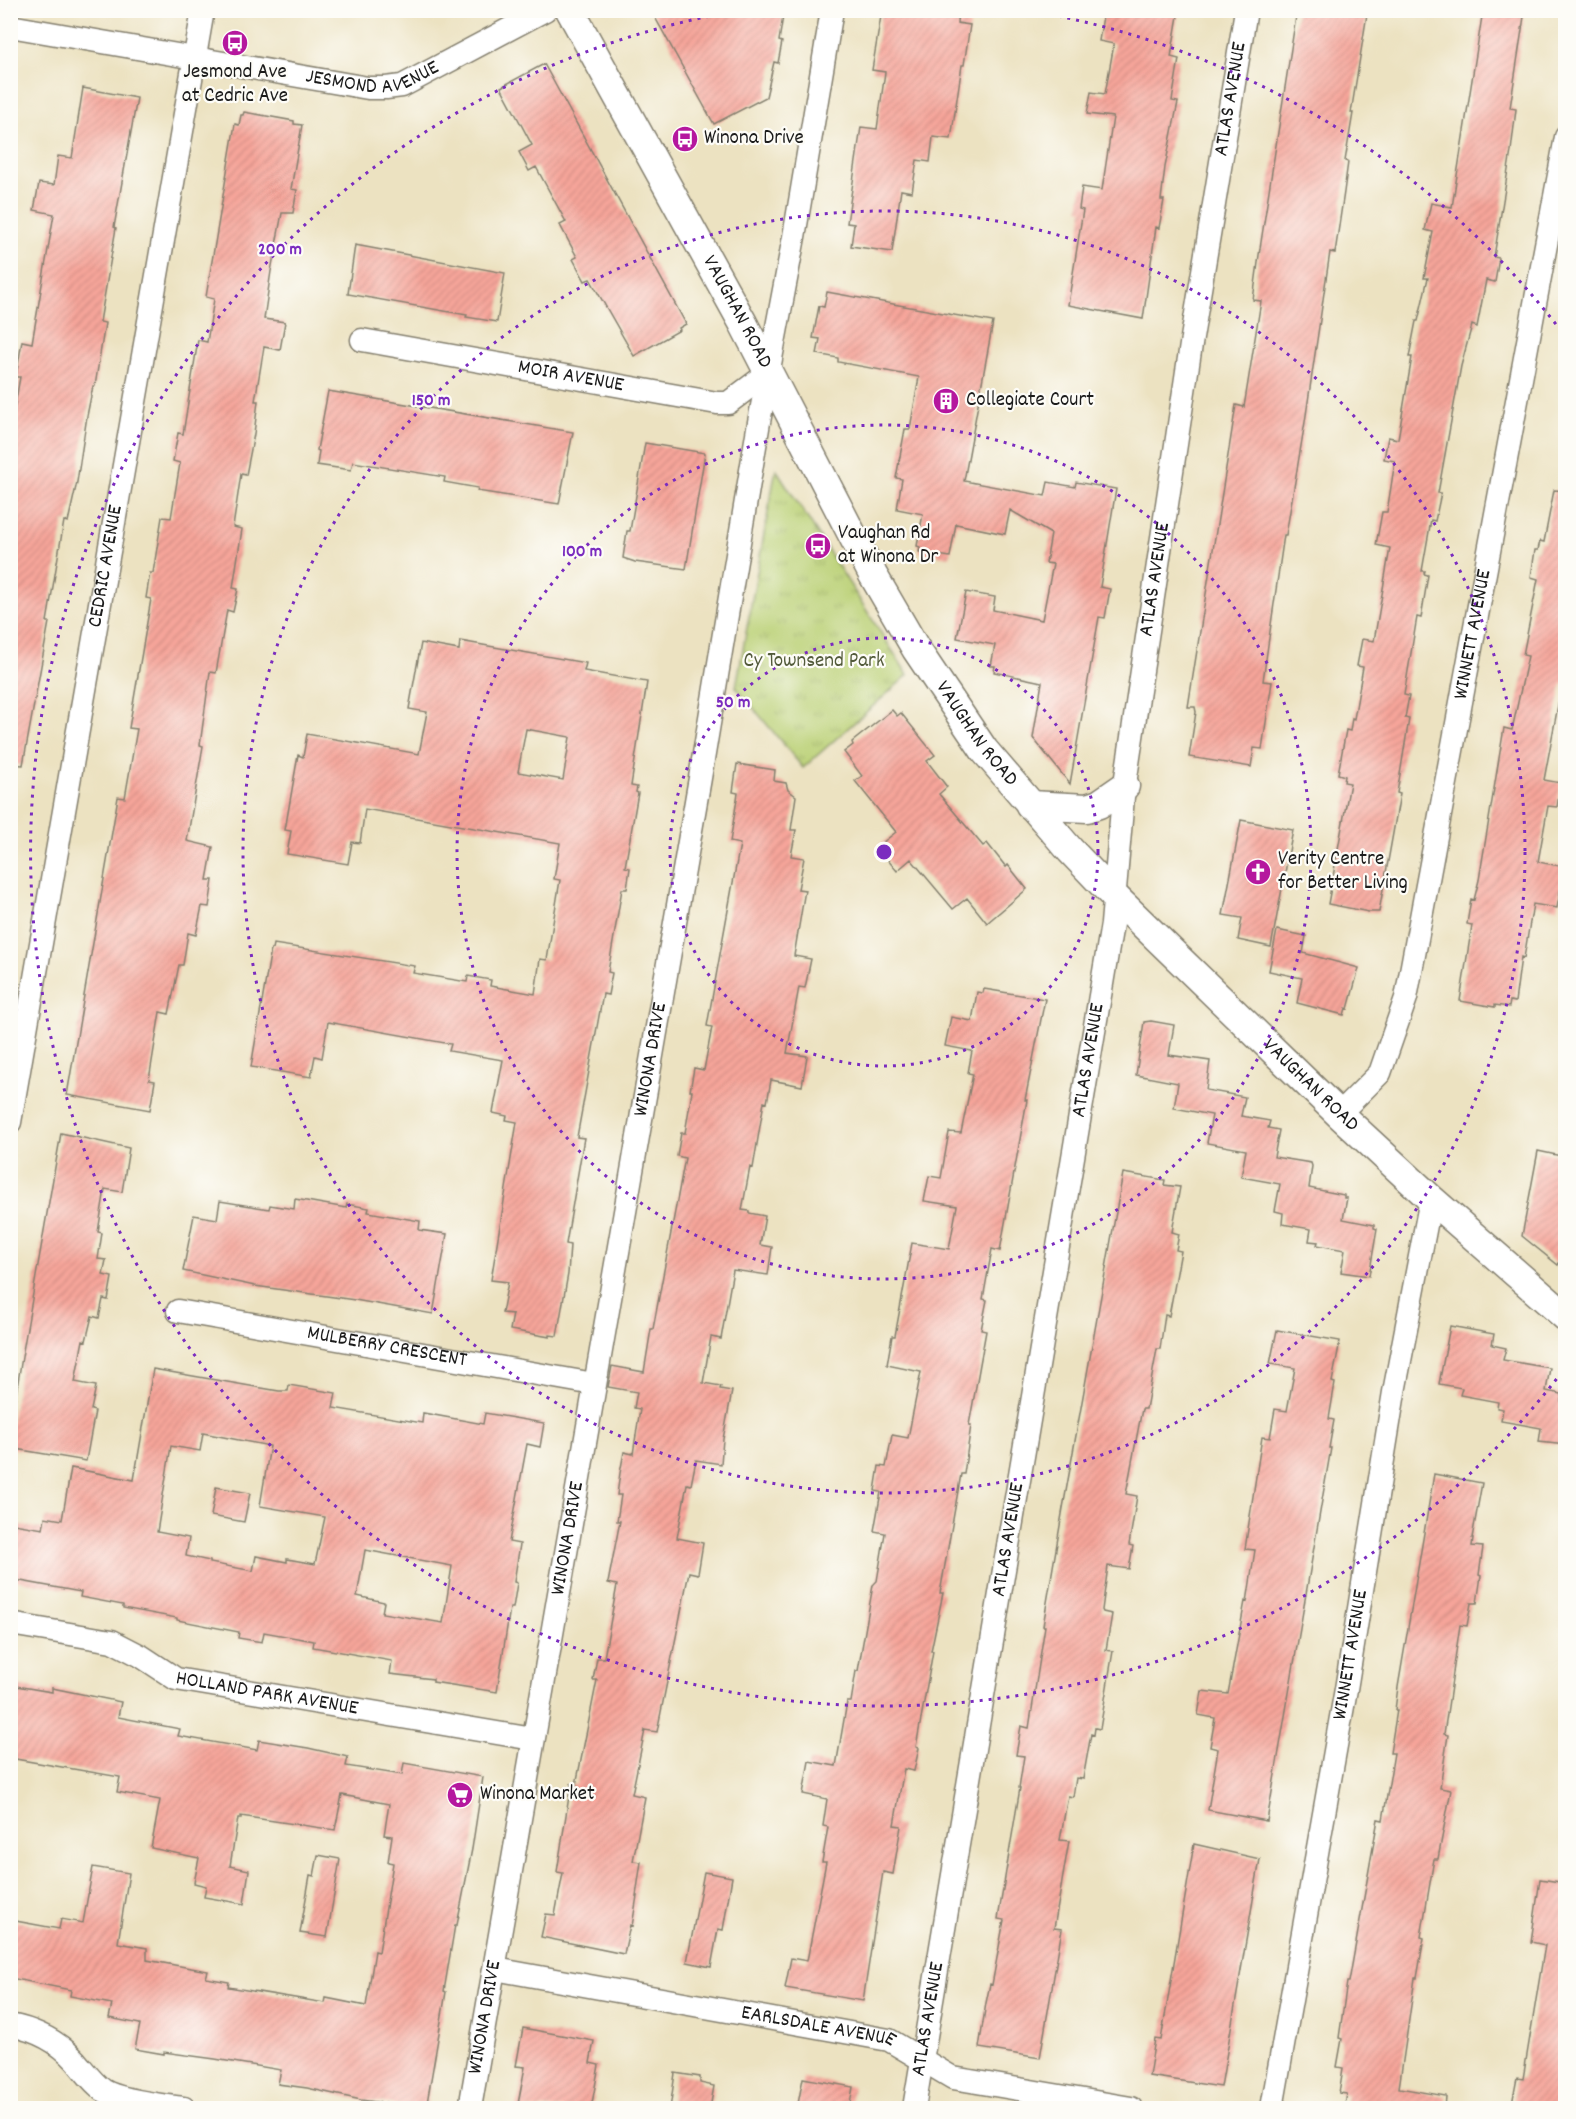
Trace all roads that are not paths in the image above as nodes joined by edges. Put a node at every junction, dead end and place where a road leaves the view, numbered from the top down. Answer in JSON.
{"nodes":[{"id":1,"x":203,"y":10,"type":"edge"},
{"id":2,"x":545,"y":10,"type":"edge"},
{"id":3,"x":570,"y":10,"type":"edge"},
{"id":4,"x":832,"y":10,"type":"edge"},
{"id":5,"x":1246,"y":10,"type":"edge"},
{"id":6,"x":10,"y":26,"type":"edge"},
{"id":7,"x":195,"y":59,"type":"junction"},
{"id":8,"x":1566,"y":137,"type":"edge"},
{"id":9,"x":362,"y":340,"type":"dead end"},
{"id":10,"x":768,"y":374,"type":"junction"},
{"id":11,"x":1125,"y":786,"type":"junction"},
{"id":12,"x":1030,"y":805,"type":"junction"},
{"id":13,"x":1115,"y":897,"type":"junction"},
{"id":14,"x":1339,"y":1114,"type":"junction"},
{"id":15,"x":10,"y":1122,"type":"edge"},
{"id":16,"x":1431,"y":1199,"type":"junction"},
{"id":17,"x":178,"y":1311,"type":"dead end"},
{"id":18,"x":1566,"y":1317,"type":"edge"},
{"id":19,"x":594,"y":1384,"type":"junction"},
{"id":20,"x":10,"y":1624,"type":"edge"},
{"id":21,"x":533,"y":1739,"type":"junction"},
{"id":22,"x":495,"y":1969,"type":"junction"},
{"id":23,"x":10,"y":2025,"type":"edge"},
{"id":24,"x":922,"y":2059,"type":"junction"},
{"id":25,"x":184,"y":2109,"type":"edge"},
{"id":26,"x":470,"y":2109,"type":"edge"},
{"id":27,"x":914,"y":2109,"type":"edge"},
{"id":28,"x":1131,"y":2109,"type":"edge"},
{"id":29,"x":1272,"y":2109,"type":"edge"}],
"edges":[{"from":1,"to":7,"type":"street","name":"CEDRIC AVENUE"},
{"from":2,"to":7,"type":"street","name":"JESMOND AVENUE"},
{"from":3,"to":10,"type":"street","name":"VAUGHAN ROAD"},
{"from":4,"to":10,"type":"street","name":"WINONA DRIVE"},
{"from":5,"to":11,"type":"street","name":"ATLAS AVENUE"},
{"from":6,"to":7,"type":"street","name":"JESMOND AVENUE"},
{"from":7,"to":15,"type":"street","name":"CEDRIC AVENUE"},
{"from":8,"to":14,"type":"street","name":"WINNETT AVENUE"},
{"from":9,"to":10,"type":"street","name":"MOIR AVENUE"},
{"from":10,"to":12,"type":"street","name":"VAUGHAN ROAD"},
{"from":10,"to":19,"type":"street","name":"WINONA DRIVE"},
{"from":11,"to":12,"type":"street"},
{"from":11,"to":13,"type":"street","name":"ATLAS AVENUE"},
{"from":12,"to":13,"type":"street","name":"VAUGHAN ROAD"},
{"from":13,"to":14,"type":"street","name":"VAUGHAN ROAD"},
{"from":13,"to":24,"type":"street","name":"ATLAS AVENUE"},
{"from":14,"to":16,"type":"street","name":"VAUGHAN ROAD"},
{"from":16,"to":18,"type":"street","name":"VAUGHAN ROAD"},
{"from":16,"to":29,"type":"street","name":"WINNETT AVENUE"},
{"from":17,"to":19,"type":"street","name":"MULBERRY CRESCENT"},
{"from":19,"to":21,"type":"street","name":"WINONA DRIVE"},
{"from":20,"to":21,"type":"street","name":"HOLLAND PARK AVENUE"},
{"from":21,"to":22,"type":"street","name":"WINONA DRIVE"},
{"from":22,"to":24,"type":"street","name":"EARLSDALE AVENUE"},
{"from":22,"to":26,"type":"street","name":"WINONA DRIVE"},
{"from":23,"to":25,"type":"street"},
{"from":24,"to":27,"type":"street","name":"ATLAS AVENUE"},
{"from":24,"to":28,"type":"street","name":"EARLSDALE AVENUE"}]}
